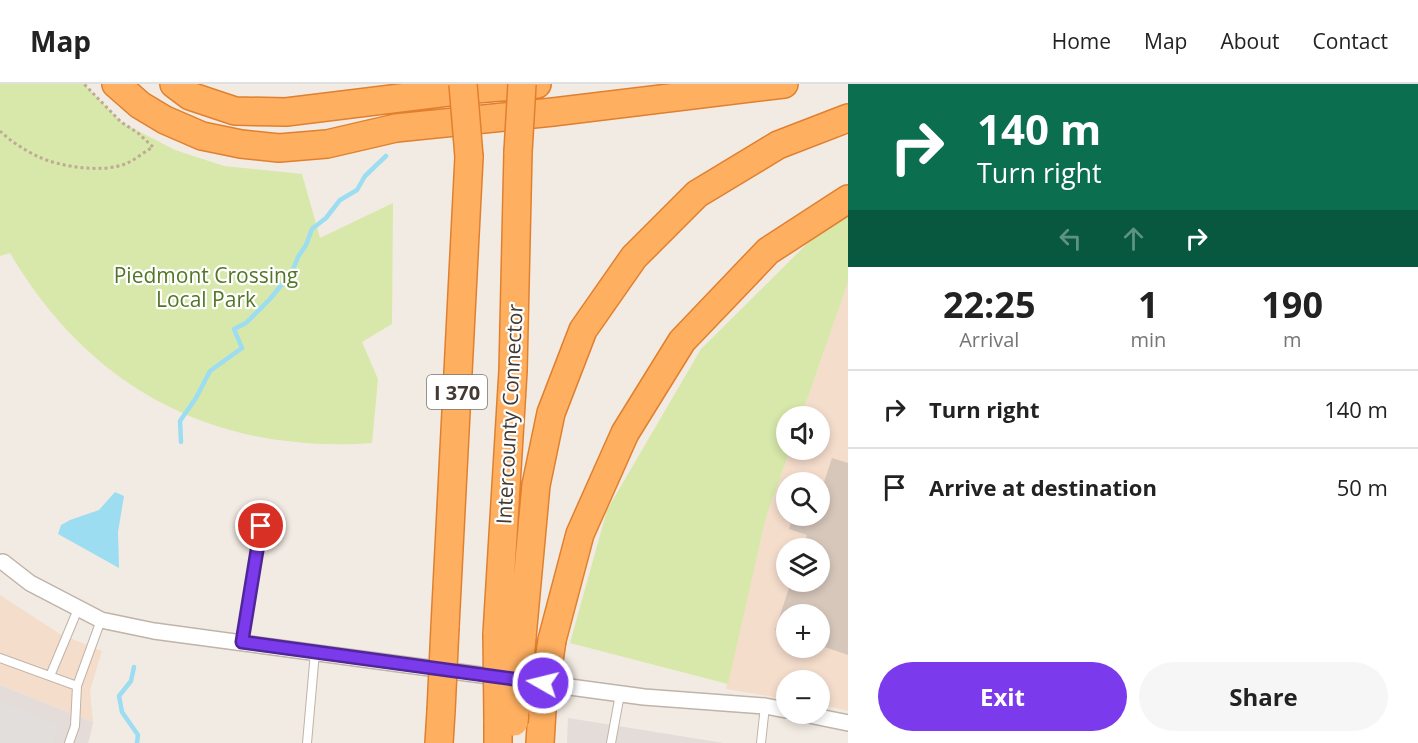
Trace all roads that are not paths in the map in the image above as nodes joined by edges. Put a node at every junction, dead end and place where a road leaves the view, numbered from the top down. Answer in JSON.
{"nodes":[{"id":1,"x":116,"y":84,"type":"edge"},
{"id":2,"x":174,"y":84,"type":"edge"},
{"id":3,"x":463,"y":84,"type":"edge"},
{"id":4,"x":472,"y":84,"type":"edge"},
{"id":5,"x":522,"y":84,"type":"edge"},
{"id":6,"x":537,"y":84,"type":"edge"},
{"id":7,"x":784,"y":84,"type":"edge"},
{"id":8,"x":848,"y":118,"type":"edge"},
{"id":9,"x":469,"y":157,"type":"junction"},
{"id":10,"x":848,"y":199,"type":"edge"},
{"id":11,"x":261,"y":526,"type":"dead end"},
{"id":12,"x":2,"y":563,"type":"edge"},
{"id":13,"x":78,"y":609,"type":"junction"},
{"id":14,"x":101,"y":620,"type":"junction"},
{"id":15,"x":509,"y":635,"type":"junction"},
{"id":16,"x":242,"y":642,"type":"junction"},
{"id":17,"x":315,"y":652,"type":"junction"},
{"id":18,"x":1,"y":658,"type":"edge"},
{"id":19,"x":50,"y":676,"type":"junction"},
{"id":20,"x":77,"y":686,"type":"junction"},
{"id":21,"x":620,"y":694,"type":"junction"},
{"id":22,"x":765,"y":706,"type":"junction"},
{"id":23,"x":776,"y":709,"type":"edge"},
{"id":24,"x":830,"y":719,"type":"edge"},
{"id":25,"x":848,"y":723,"type":"edge"},
{"id":26,"x":505,"y":732,"type":"edge"},
{"id":27,"x":69,"y":743,"type":"edge"},
{"id":28,"x":307,"y":743,"type":"edge"},
{"id":29,"x":439,"y":743,"type":"edge"},
{"id":30,"x":540,"y":743,"type":"edge"},
{"id":31,"x":611,"y":743,"type":"edge"},
{"id":32,"x":761,"y":743,"type":"edge"}],
"edges":[{"from":1,"to":7,"type":"highway"},
{"from":2,"to":6,"type":"highway"},
{"from":3,"to":9,"type":"highway","bridge":true},
{"from":4,"to":9,"type":"highway","bridge":true},
{"from":5,"to":15,"type":"highway","name":"Intercounty Connector","bridge":true},
{"from":8,"to":15,"type":"highway"},
{"from":9,"to":29,"type":"highway","number":"I 370","bridge":true},
{"from":10,"to":30,"type":"highway","bridge":true},
{"from":11,"to":16,"type":"lane"},
{"from":12,"to":13,"type":"street"},
{"from":13,"to":14,"type":"street"},
{"from":13,"to":19,"type":"lane"},
{"from":14,"to":16,"type":"street"},
{"from":14,"to":20,"type":"lane"},
{"from":15,"to":26,"type":"highway","name":"Intercounty Connector","bridge":true},
{"from":16,"to":17,"type":"street"},
{"from":17,"to":21,"type":"street"},
{"from":17,"to":28,"type":"lane"},
{"from":18,"to":19,"type":"lane"},
{"from":19,"to":20,"type":"lane"},
{"from":20,"to":27,"type":"lane"},
{"from":21,"to":22,"type":"street"},
{"from":21,"to":31,"type":"lane"},
{"from":22,"to":23,"type":"street"},
{"from":22,"to":32,"type":"lane"},
{"from":24,"to":25,"type":"street"}]}
